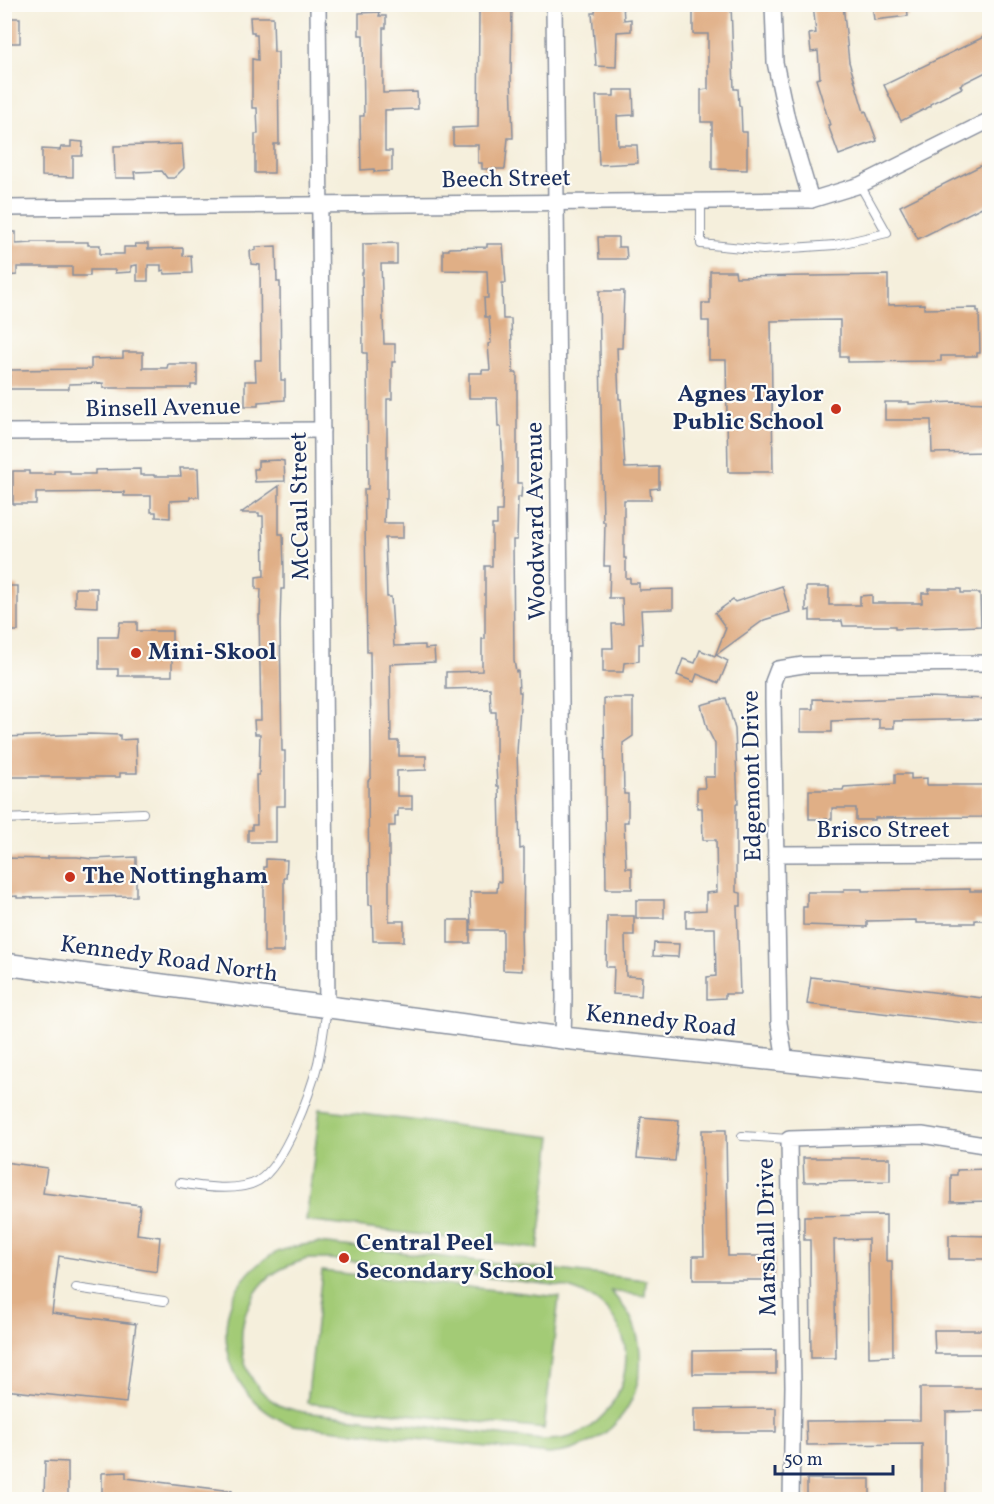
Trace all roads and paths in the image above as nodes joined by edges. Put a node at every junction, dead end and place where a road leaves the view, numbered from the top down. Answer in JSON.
{"nodes":[{"id":1,"x":318,"y":4,"type":"edge"},
{"id":2,"x":554,"y":4,"type":"edge"},
{"id":3,"x":773,"y":4,"type":"edge"},
{"id":4,"x":990,"y":120,"type":"edge"},
{"id":5,"x":860,"y":185,"type":"junction"},
{"id":6,"x":811,"y":200,"type":"junction"},
{"id":7,"x":555,"y":201,"type":"junction"},
{"id":8,"x":701,"y":201,"type":"junction"},
{"id":9,"x":321,"y":205,"type":"junction"},
{"id":10,"x":4,"y":208,"type":"edge"},
{"id":11,"x":322,"y":430,"type":"junction"},
{"id":12,"x":4,"y":432,"type":"edge"},
{"id":13,"x":990,"y":663,"type":"edge"},
{"id":14,"x":143,"y":813,"type":"dead end"},
{"id":15,"x":4,"y":819,"type":"edge"},
{"id":16,"x":990,"y":853,"type":"edge"},
{"id":17,"x":777,"y":854,"type":"junction"},
{"id":18,"x":4,"y":964,"type":"edge"},
{"id":19,"x":327,"y":1007,"type":"junction"},
{"id":20,"x":563,"y":1038,"type":"junction"},
{"id":21,"x":785,"y":1060,"type":"junction"},
{"id":22,"x":990,"y":1082,"type":"edge"},
{"id":23,"x":742,"y":1136,"type":"dead end"},
{"id":24,"x":789,"y":1139,"type":"junction"},
{"id":25,"x":990,"y":1146,"type":"edge"},
{"id":26,"x":180,"y":1183,"type":"dead end"},
{"id":27,"x":76,"y":1288,"type":"dead end"},
{"id":28,"x":164,"y":1301,"type":"dead end"},
{"id":29,"x":791,"y":1500,"type":"edge"}],
"edges":[{"from":1,"to":9,"type":"street","name":"McCaul Street"},
{"from":2,"to":7,"type":"street","name":"Woodward Avenue"},
{"from":3,"to":6,"type":"street"},
{"from":4,"to":5,"type":"street","name":"Beech Street"},
{"from":5,"to":6,"type":"street","name":"Beech Street"},
{"from":5,"to":8,"type":"lane"},
{"from":6,"to":8,"type":"street","name":"Beech Street"},
{"from":7,"to":8,"type":"street","name":"Beech Street"},
{"from":7,"to":9,"type":"street","name":"Beech Street"},
{"from":7,"to":20,"type":"street","name":"Woodward Avenue"},
{"from":9,"to":10,"type":"street","name":"Beech Street"},
{"from":9,"to":11,"type":"street","name":"McCaul Street"},
{"from":11,"to":12,"type":"street","name":"Binsell Avenue"},
{"from":11,"to":19,"type":"street","name":"McCaul Street"},
{"from":13,"to":17,"type":"street","name":"Edgemont Drive"},
{"from":14,"to":15,"type":"lane"},
{"from":16,"to":17,"type":"street","name":"Brisco Street"},
{"from":17,"to":21,"type":"street","name":"Edgemont Drive"},
{"from":18,"to":19,"type":"main road","name":"Kennedy Road North"},
{"from":19,"to":20,"type":"main road","name":"Kennedy Road"},
{"from":19,"to":26,"type":"lane"},
{"from":20,"to":21,"type":"main road","name":"Kennedy Road"},
{"from":21,"to":22,"type":"main road","name":"Kennedy Road"},
{"from":23,"to":24,"type":"lane"},
{"from":24,"to":25,"type":"street","name":"Marshall Drive"},
{"from":24,"to":29,"type":"street","name":"Marshall Drive"},
{"from":27,"to":28,"type":"lane"}]}
